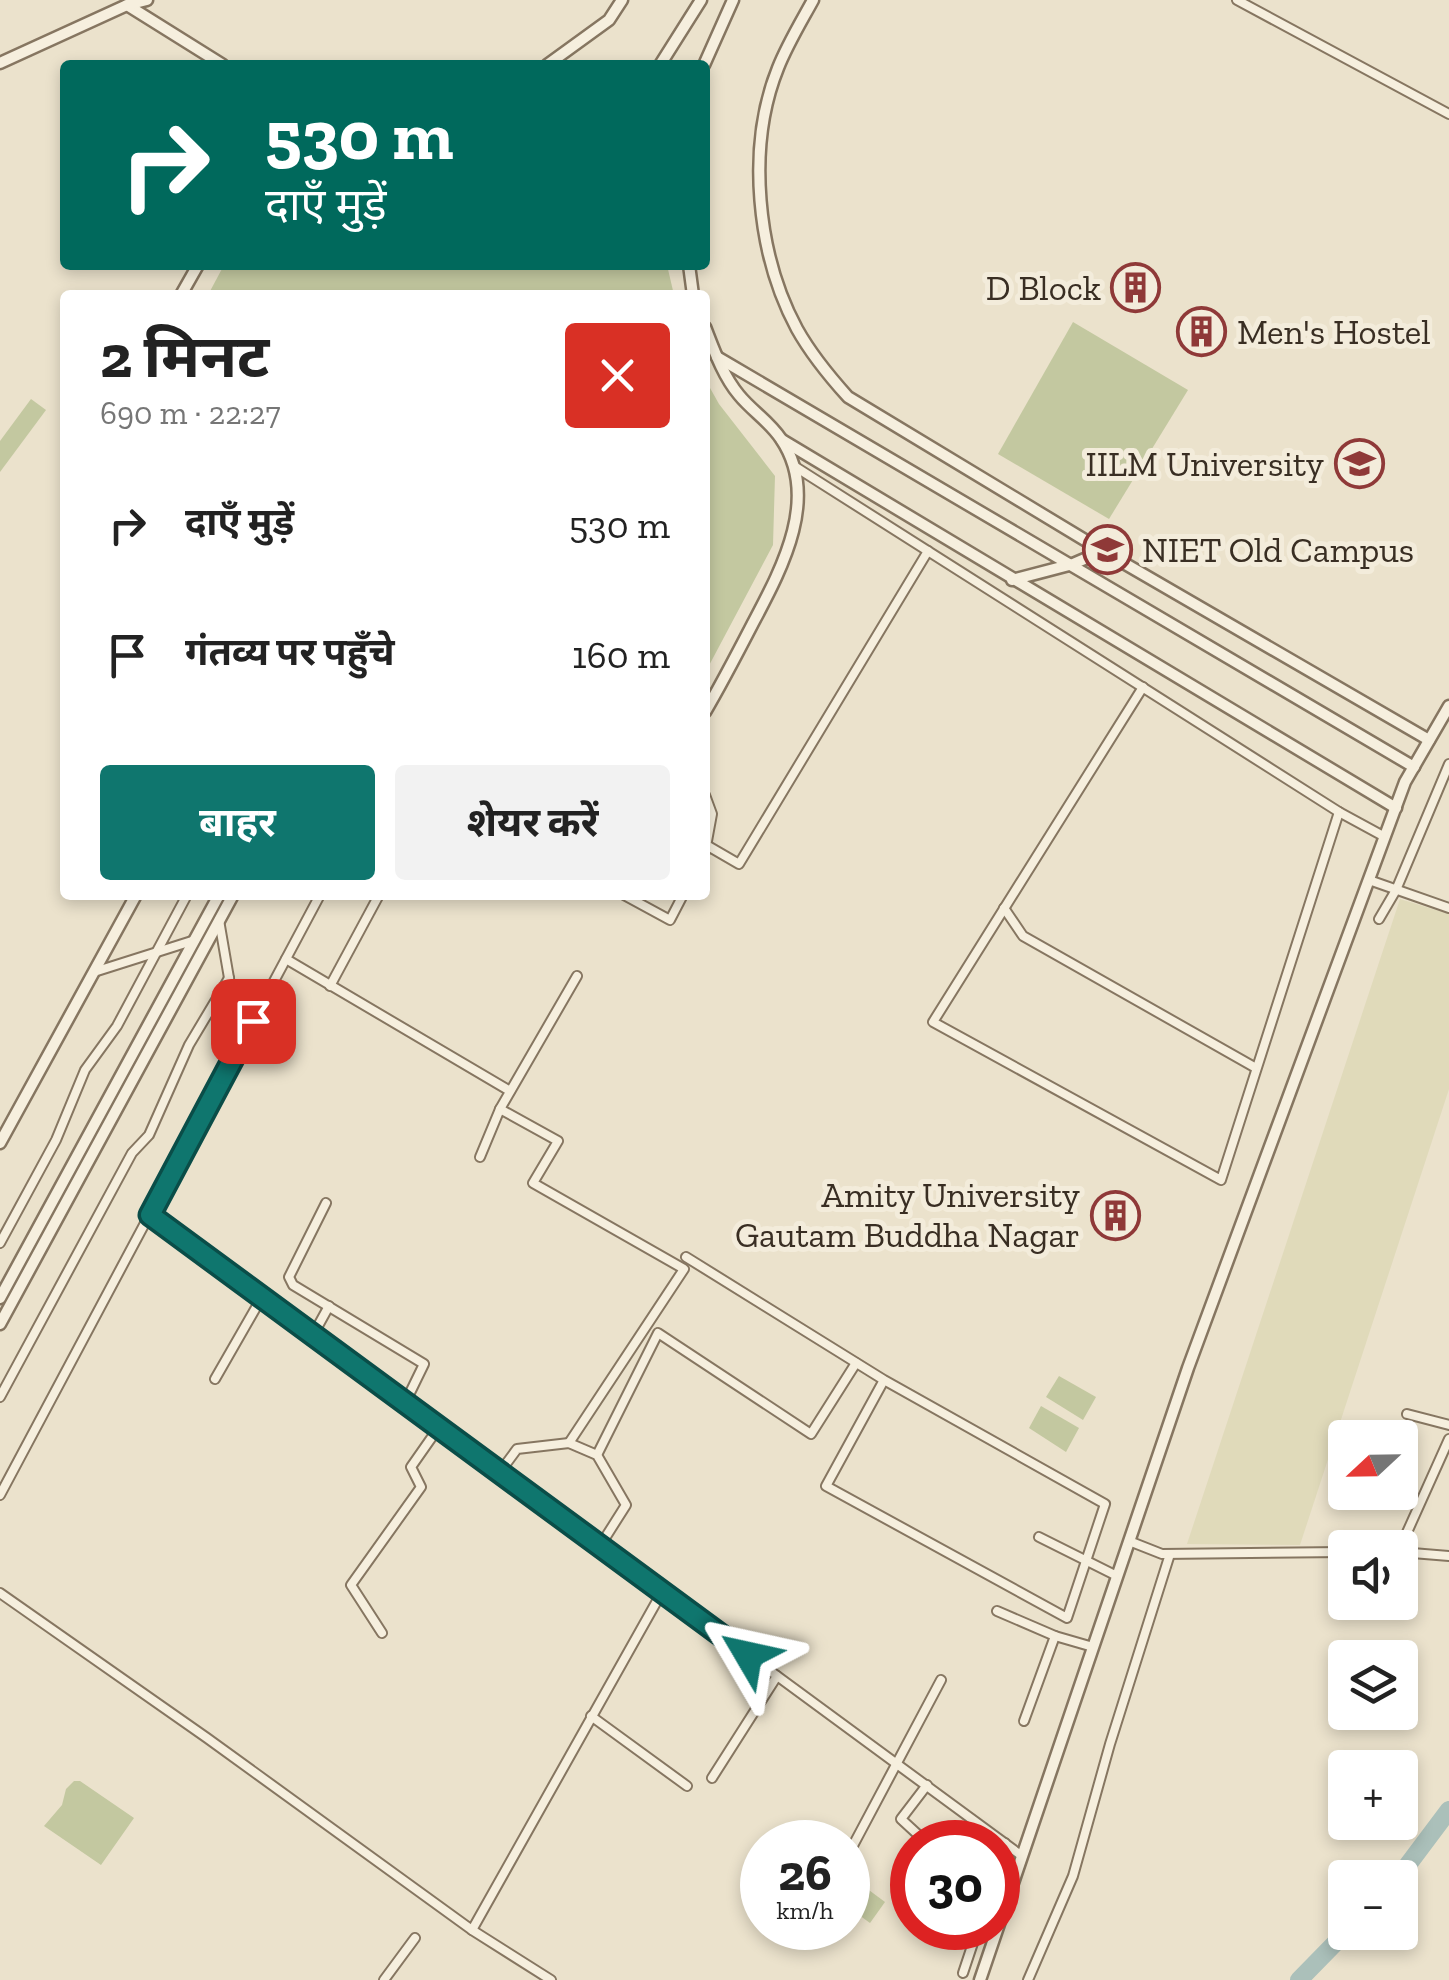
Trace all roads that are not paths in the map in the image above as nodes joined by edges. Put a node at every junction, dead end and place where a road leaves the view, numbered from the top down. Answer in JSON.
{"nodes":[{"id":1,"x":148,"y":0,"type":"edge"},
{"id":2,"x":622,"y":0,"type":"edge"},
{"id":3,"x":701,"y":0,"type":"edge"},
{"id":4,"x":813,"y":0,"type":"edge"},
{"id":5,"x":1236,"y":0,"type":"edge"},
{"id":6,"x":728,"y":3,"type":"edge"},
{"id":7,"x":127,"y":4,"type":"junction"},
{"id":8,"x":215,"y":60,"type":"edge"},
{"id":9,"x":553,"y":60,"type":"edge"},
{"id":10,"x":664,"y":60,"type":"edge"},
{"id":11,"x":706,"y":60,"type":"edge"},
{"id":12,"x":0,"y":63,"type":"edge"},
{"id":13,"x":1449,"y":114,"type":"edge"},
{"id":14,"x":710,"y":340,"type":"edge"},
{"id":15,"x":717,"y":358,"type":"junction"},
{"id":16,"x":782,"y":440,"type":"junction"},
{"id":17,"x":794,"y":466,"type":"junction"},
{"id":18,"x":928,"y":551,"type":"junction"},
{"id":19,"x":1103,"y":552,"type":"junction"},
{"id":20,"x":1073,"y":564,"type":"junction"},
{"id":21,"x":1012,"y":580,"type":"junction"},
{"id":22,"x":1143,"y":688,"type":"junction"},
{"id":23,"x":710,"y":703,"type":"edge"},
{"id":24,"x":1449,"y":706,"type":"edge"},
{"id":25,"x":1429,"y":740,"type":"junction"},
{"id":26,"x":1449,"y":764,"type":"edge"},
{"id":27,"x":1414,"y":767,"type":"junction"},
{"id":28,"x":1396,"y":808,"type":"junction"},
{"id":29,"x":1339,"y":812,"type":"junction"},
{"id":30,"x":1385,"y":836,"type":"junction"},
{"id":31,"x":710,"y":851,"type":"edge"},
{"id":32,"x":1369,"y":880,"type":"junction"},
{"id":33,"x":1396,"y":890,"type":"junction"},
{"id":34,"x":133,"y":900,"type":"edge"},
{"id":35,"x":185,"y":900,"type":"edge"},
{"id":36,"x":216,"y":900,"type":"edge"},
{"id":37,"x":230,"y":900,"type":"edge"},
{"id":38,"x":317,"y":900,"type":"edge"},
{"id":39,"x":376,"y":900,"type":"edge"},
{"id":40,"x":633,"y":900,"type":"edge"},
{"id":41,"x":680,"y":900,"type":"edge"},
{"id":42,"x":1004,"y":908,"type":"junction"},
{"id":43,"x":1449,"y":908,"type":"edge"},
{"id":44,"x":1379,"y":919,"type":"dead end"},
{"id":45,"x":219,"y":920,"type":"junction"},
{"id":46,"x":195,"y":940,"type":"junction"},
{"id":47,"x":156,"y":952,"type":"junction"},
{"id":48,"x":286,"y":959,"type":"junction"},
{"id":49,"x":94,"y":972,"type":"junction"},
{"id":50,"x":577,"y":976,"type":"dead end"},
{"id":51,"x":230,"y":978,"type":"junction"},
{"id":52,"x":330,"y":986,"type":"junction"},
{"id":53,"x":236,"y":1052,"type":"junction"},
{"id":54,"x":1256,"y":1068,"type":"junction"},
{"id":55,"x":510,"y":1090,"type":"junction"},
{"id":56,"x":500,"y":1108,"type":"junction"},
{"id":57,"x":4,"y":1128,"type":"edge"},
{"id":58,"x":0,"y":1143,"type":"edge"},
{"id":59,"x":480,"y":1156,"type":"dead end"},
{"id":60,"x":326,"y":1203,"type":"dead end"},
{"id":61,"x":150,"y":1215,"type":"junction"},
{"id":62,"x":0,"y":1243,"type":"edge"},
{"id":63,"x":686,"y":1258,"type":"dead end"},
{"id":64,"x":262,"y":1297,"type":"junction"},
{"id":65,"x":0,"y":1298,"type":"edge"},
{"id":66,"x":329,"y":1306,"type":"junction"},
{"id":67,"x":0,"y":1324,"type":"edge"},
{"id":68,"x":313,"y":1335,"type":"junction"},
{"id":69,"x":856,"y":1362,"type":"junction"},
{"id":70,"x":215,"y":1379,"type":"dead end"},
{"id":71,"x":884,"y":1380,"type":"junction"},
{"id":72,"x":0,"y":1397,"type":"edge"},
{"id":73,"x":405,"y":1402,"type":"junction"},
{"id":74,"x":1407,"y":1414,"type":"dead end"},
{"id":75,"x":1449,"y":1426,"type":"edge"},
{"id":76,"x":439,"y":1428,"type":"junction"},
{"id":77,"x":1449,"y":1439,"type":"edge"},
{"id":78,"x":568,"y":1443,"type":"junction"},
{"id":79,"x":597,"y":1455,"type":"junction"},
{"id":80,"x":500,"y":1472,"type":"junction"},
{"id":81,"x":0,"y":1495,"type":"edge"},
{"id":82,"x":1409,"y":1530,"type":"edge"},
{"id":83,"x":1039,"y":1537,"type":"dead end"},
{"id":84,"x":1129,"y":1541,"type":"junction"},
{"id":85,"x":600,"y":1546,"type":"junction"},
{"id":86,"x":1328,"y":1552,"type":"edge"},
{"id":87,"x":1418,"y":1552,"type":"edge"},
{"id":88,"x":1170,"y":1554,"type":"junction"},
{"id":89,"x":1449,"y":1556,"type":"edge"},
{"id":90,"x":1088,"y":1561,"type":"junction"},
{"id":91,"x":1117,"y":1576,"type":"junction"},
{"id":92,"x":662,"y":1592,"type":"junction"},
{"id":93,"x":0,"y":1594,"type":"edge"},
{"id":94,"x":996,"y":1611,"type":"dead end"},
{"id":95,"x":382,"y":1633,"type":"dead end"},
{"id":96,"x":1055,"y":1636,"type":"junction"},
{"id":97,"x":1093,"y":1647,"type":"junction"},
{"id":98,"x":777,"y":1676,"type":"junction"},
{"id":99,"x":941,"y":1680,"type":"dead end"},
{"id":100,"x":591,"y":1716,"type":"junction"},
{"id":101,"x":1024,"y":1722,"type":"dead end"},
{"id":102,"x":894,"y":1762,"type":"junction"},
{"id":103,"x":712,"y":1778,"type":"dead end"},
{"id":104,"x":687,"y":1786,"type":"dead end"},
{"id":105,"x":926,"y":1786,"type":"junction"},
{"id":106,"x":865,"y":1820,"type":"edge"},
{"id":107,"x":901,"y":1820,"type":"edge"},
{"id":108,"x":973,"y":1820,"type":"edge"},
{"id":109,"x":1022,"y":1856,"type":"joint"},
{"id":110,"x":472,"y":1930,"type":"junction"},
{"id":111,"x":415,"y":1938,"type":"dead end"},
{"id":112,"x":971,"y":1950,"type":"edge"},
{"id":113,"x":964,"y":1973,"type":"dead end"},
{"id":114,"x":384,"y":1980,"type":"edge"},
{"id":115,"x":551,"y":1980,"type":"edge"},
{"id":116,"x":980,"y":1980,"type":"edge"},
{"id":117,"x":1028,"y":1980,"type":"edge"}],
"edges":[{"from":1,"to":7,"type":"street"},
{"from":2,"to":9,"type":"street"},
{"from":3,"to":10,"type":"street"},
{"from":4,"to":19,"type":"street"},
{"from":5,"to":13,"type":"street"},
{"from":6,"to":11,"type":"street"},
{"from":7,"to":8,"type":"street"},
{"from":7,"to":12,"type":"street"},
{"from":14,"to":15,"type":"street"},
{"from":15,"to":16,"type":"street"},
{"from":15,"to":20,"type":"street"},
{"from":16,"to":17,"type":"street"},
{"from":16,"to":21,"type":"street"},
{"from":17,"to":18,"type":"street"},
{"from":17,"to":23,"type":"street"},
{"from":18,"to":22,"type":"street"},
{"from":18,"to":31,"type":"street"},
{"from":19,"to":20,"type":"street"},
{"from":19,"to":25,"type":"street"},
{"from":20,"to":21,"type":"street"},
{"from":20,"to":27,"type":"street"},
{"from":21,"to":28,"type":"street"},
{"from":22,"to":29,"type":"street"},
{"from":22,"to":42,"type":"street"},
{"from":24,"to":25,"type":"street"},
{"from":25,"to":27,"type":"street"},
{"from":26,"to":33,"type":"street"},
{"from":27,"to":28,"type":"street"},
{"from":28,"to":30,"type":"street"},
{"from":29,"to":30,"type":"street"},
{"from":29,"to":54,"type":"street"},
{"from":30,"to":32,"type":"street"},
{"from":32,"to":33,"type":"street"},
{"from":32,"to":84,"type":"street"},
{"from":33,"to":43,"type":"street"},
{"from":33,"to":44,"type":"street"},
{"from":34,"to":49,"type":"street"},
{"from":35,"to":47,"type":"street"},
{"from":36,"to":46,"type":"street"},
{"from":37,"to":45,"type":"street"},
{"from":38,"to":48,"type":"street"},
{"from":39,"to":52,"type":"street"},
{"from":40,"to":41,"type":"street"},
{"from":42,"to":54,"type":"street"},
{"from":42,"to":54,"type":"street"},
{"from":45,"to":51,"type":"street"},
{"from":45,"to":67,"type":"street"},
{"from":46,"to":47,"type":"street"},
{"from":46,"to":65,"type":"street"},
{"from":47,"to":49,"type":"street"},
{"from":47,"to":62,"type":"street"},
{"from":48,"to":52,"type":"street"},
{"from":48,"to":53,"type":"street"},
{"from":49,"to":57,"type":"street"},
{"from":50,"to":55,"type":"street"},
{"from":51,"to":53,"type":"street"},
{"from":51,"to":72,"type":"street"},
{"from":52,"to":55,"type":"street"},
{"from":53,"to":61,"type":"street"},
{"from":55,"to":56,"type":"street"},
{"from":56,"to":59,"type":"street"},
{"from":56,"to":78,"type":"street"},
{"from":57,"to":58,"type":"street"},
{"from":60,"to":66,"type":"street"},
{"from":61,"to":64,"type":"street"},
{"from":61,"to":81,"type":"street"},
{"from":63,"to":69,"type":"street"},
{"from":64,"to":68,"type":"street"},
{"from":64,"to":70,"type":"street"},
{"from":66,"to":68,"type":"street"},
{"from":66,"to":73,"type":"street"},
{"from":68,"to":73,"type":"street"},
{"from":69,"to":71,"type":"street"},
{"from":69,"to":79,"type":"street"},
{"from":71,"to":90,"type":"street"},
{"from":71,"to":90,"type":"street"},
{"from":73,"to":76,"type":"street"},
{"from":74,"to":75,"type":"street"},
{"from":76,"to":80,"type":"street"},
{"from":76,"to":95,"type":"street"},
{"from":77,"to":82,"type":"street"},
{"from":78,"to":79,"type":"street"},
{"from":78,"to":80,"type":"street"},
{"from":79,"to":85,"type":"street"},
{"from":80,"to":85,"type":"street"},
{"from":83,"to":90,"type":"street"},
{"from":84,"to":88,"type":"street"},
{"from":84,"to":91,"type":"street"},
{"from":85,"to":92,"type":"street"},
{"from":86,"to":88,"type":"street"},
{"from":87,"to":89,"type":"street"},
{"from":88,"to":117,"type":"street"},
{"from":90,"to":91,"type":"street"},
{"from":91,"to":97,"type":"street"},
{"from":92,"to":98,"type":"street"},
{"from":92,"to":100,"type":"street"},
{"from":93,"to":110,"type":"street"},
{"from":94,"to":96,"type":"street"},
{"from":96,"to":97,"type":"street"},
{"from":96,"to":101,"type":"street"},
{"from":97,"to":109,"type":"street"},
{"from":98,"to":102,"type":"street"},
{"from":98,"to":103,"type":"street"},
{"from":99,"to":102,"type":"street"},
{"from":100,"to":104,"type":"street"},
{"from":100,"to":110,"type":"street"},
{"from":102,"to":105,"type":"street"},
{"from":102,"to":106,"type":"street"},
{"from":105,"to":107,"type":"street"},
{"from":105,"to":108,"type":"street"},
{"from":109,"to":116,"type":"street"},
{"from":110,"to":115,"type":"street"},
{"from":111,"to":114,"type":"street"},
{"from":112,"to":113,"type":"street"}]}
